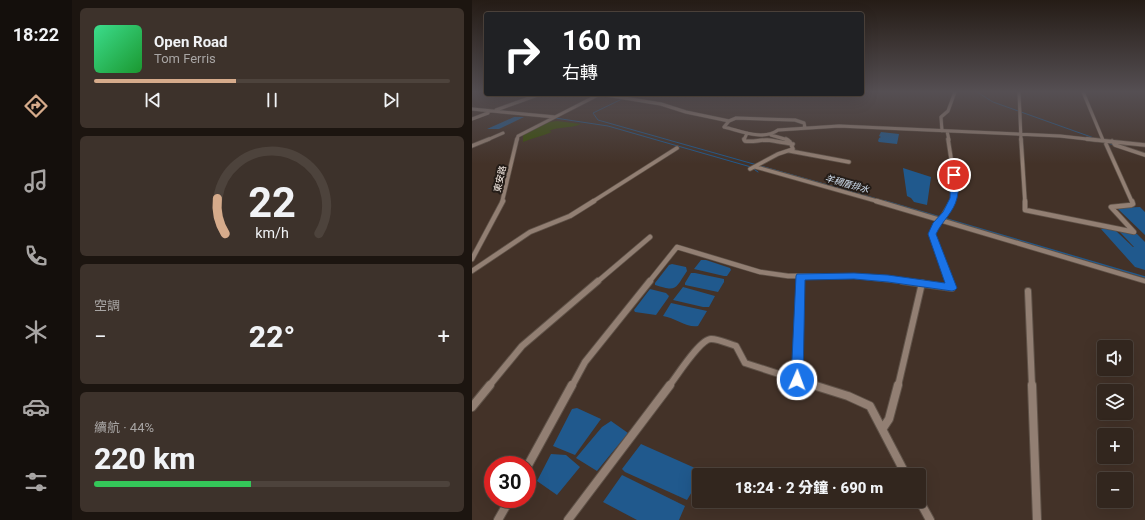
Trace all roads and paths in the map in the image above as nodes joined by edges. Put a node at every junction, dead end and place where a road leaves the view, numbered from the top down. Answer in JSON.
{"nodes":[{"id":1,"x":531,"y":116,"type":"edge"},
{"id":2,"x":539,"y":116,"type":"edge"},
{"id":3,"x":557,"y":116,"type":"edge"},
{"id":4,"x":706,"y":116,"type":"edge"},
{"id":5,"x":942,"y":116,"type":"edge"},
{"id":6,"x":1020,"y":116,"type":"edge"},
{"id":7,"x":1093,"y":116,"type":"edge"},
{"id":8,"x":554,"y":118,"type":"junction"},
{"id":9,"x":729,"y":121,"type":"junction"},
{"id":10,"x":805,"y":128,"type":"junction"},
{"id":11,"x":942,"y":131,"type":"junction"},
{"id":12,"x":947,"y":131,"type":"junction"},
{"id":13,"x":503,"y":133,"type":"dead end"},
{"id":14,"x":747,"y":133,"type":"junction"},
{"id":15,"x":1021,"y":134,"type":"junction"},
{"id":16,"x":771,"y":135,"type":"junction"},
{"id":17,"x":1103,"y":141,"type":"junction"},
{"id":18,"x":1112,"y":141,"type":"junction"},
{"id":19,"x":793,"y":144,"type":"junction"},
{"id":20,"x":1145,"y":145,"type":"edge"},
{"id":21,"x":472,"y":146,"type":"edge"},
{"id":22,"x":677,"y":148,"type":"dead end"},
{"id":23,"x":790,"y":151,"type":"junction"},
{"id":24,"x":1145,"y":155,"type":"edge"},
{"id":25,"x":849,"y":162,"type":"dead end"},
{"id":26,"x":756,"y":167,"type":"junction"},
{"id":27,"x":750,"y":169,"type":"dead end"},
{"id":28,"x":943,"y":217,"type":"junction"},
{"id":29,"x":650,"y":238,"type":"dead end"},
{"id":30,"x":472,"y":259,"type":"edge"},
{"id":31,"x":472,"y":271,"type":"edge"},
{"id":32,"x":801,"y":276,"type":"junction"},
{"id":33,"x":1145,"y":281,"type":"edge"},
{"id":34,"x":922,"y":283,"type":"junction"},
{"id":35,"x":1028,"y":291,"type":"dead end"},
{"id":36,"x":797,"y":380,"type":"junction"},
{"id":37,"x":472,"y":407,"type":"edge"},
{"id":38,"x":883,"y":428,"type":"junction"},
{"id":39,"x":533,"y":456,"type":"edge"},
{"id":40,"x":903,"y":468,"type":"edge"},
{"id":41,"x":505,"y":508,"type":"edge"},
{"id":42,"x":923,"y":508,"type":"edge"},
{"id":43,"x":498,"y":520,"type":"edge"},
{"id":44,"x":568,"y":520,"type":"edge"},
{"id":45,"x":930,"y":520,"type":"edge"},
{"id":46,"x":1037,"y":520,"type":"edge"}],
"edges":[{"from":1,"to":8,"type":"street"},
{"from":2,"to":8,"type":"street"},
{"from":3,"to":8,"type":"street"},
{"from":4,"to":9,"type":"street"},
{"from":5,"to":11,"type":"street"},
{"from":6,"to":15,"type":"street"},
{"from":7,"to":17,"type":"street"},
{"from":8,"to":30,"type":"street","name":"東安路"},
{"from":9,"to":10,"type":"street"},
{"from":9,"to":14,"type":"street"},
{"from":10,"to":11,"type":"street"},
{"from":10,"to":16,"type":"street"},
{"from":11,"to":12,"type":"street"},
{"from":12,"to":15,"type":"street"},
{"from":12,"to":28,"type":"street"},
{"from":13,"to":21,"type":"street"},
{"from":14,"to":16,"type":"street"},
{"from":14,"to":19,"type":"street"},
{"from":15,"to":17,"type":"street"},
{"from":15,"to":17,"type":"street"},
{"from":16,"to":19,"type":"street"},
{"from":17,"to":18,"type":"street"},
{"from":18,"to":20,"type":"street"},
{"from":18,"to":24,"type":"street"},
{"from":19,"to":23,"type":"street"},
{"from":22,"to":31,"type":"street"},
{"from":23,"to":25,"type":"street"},
{"from":23,"to":26,"type":"street"},
{"from":26,"to":27,"type":"street"},
{"from":26,"to":28,"type":"street"},
{"from":28,"to":33,"type":"street"},
{"from":28,"to":34,"type":"street"},
{"from":29,"to":37,"type":"street"},
{"from":32,"to":34,"type":"street"},
{"from":32,"to":36,"type":"street"},
{"from":32,"to":39,"type":"street"},
{"from":34,"to":38,"type":"street"},
{"from":35,"to":46,"type":"street"},
{"from":36,"to":38,"type":"street"},
{"from":36,"to":44,"type":"street"},
{"from":38,"to":40,"type":"street"},
{"from":41,"to":43,"type":"street"},
{"from":42,"to":45,"type":"street"}]}
